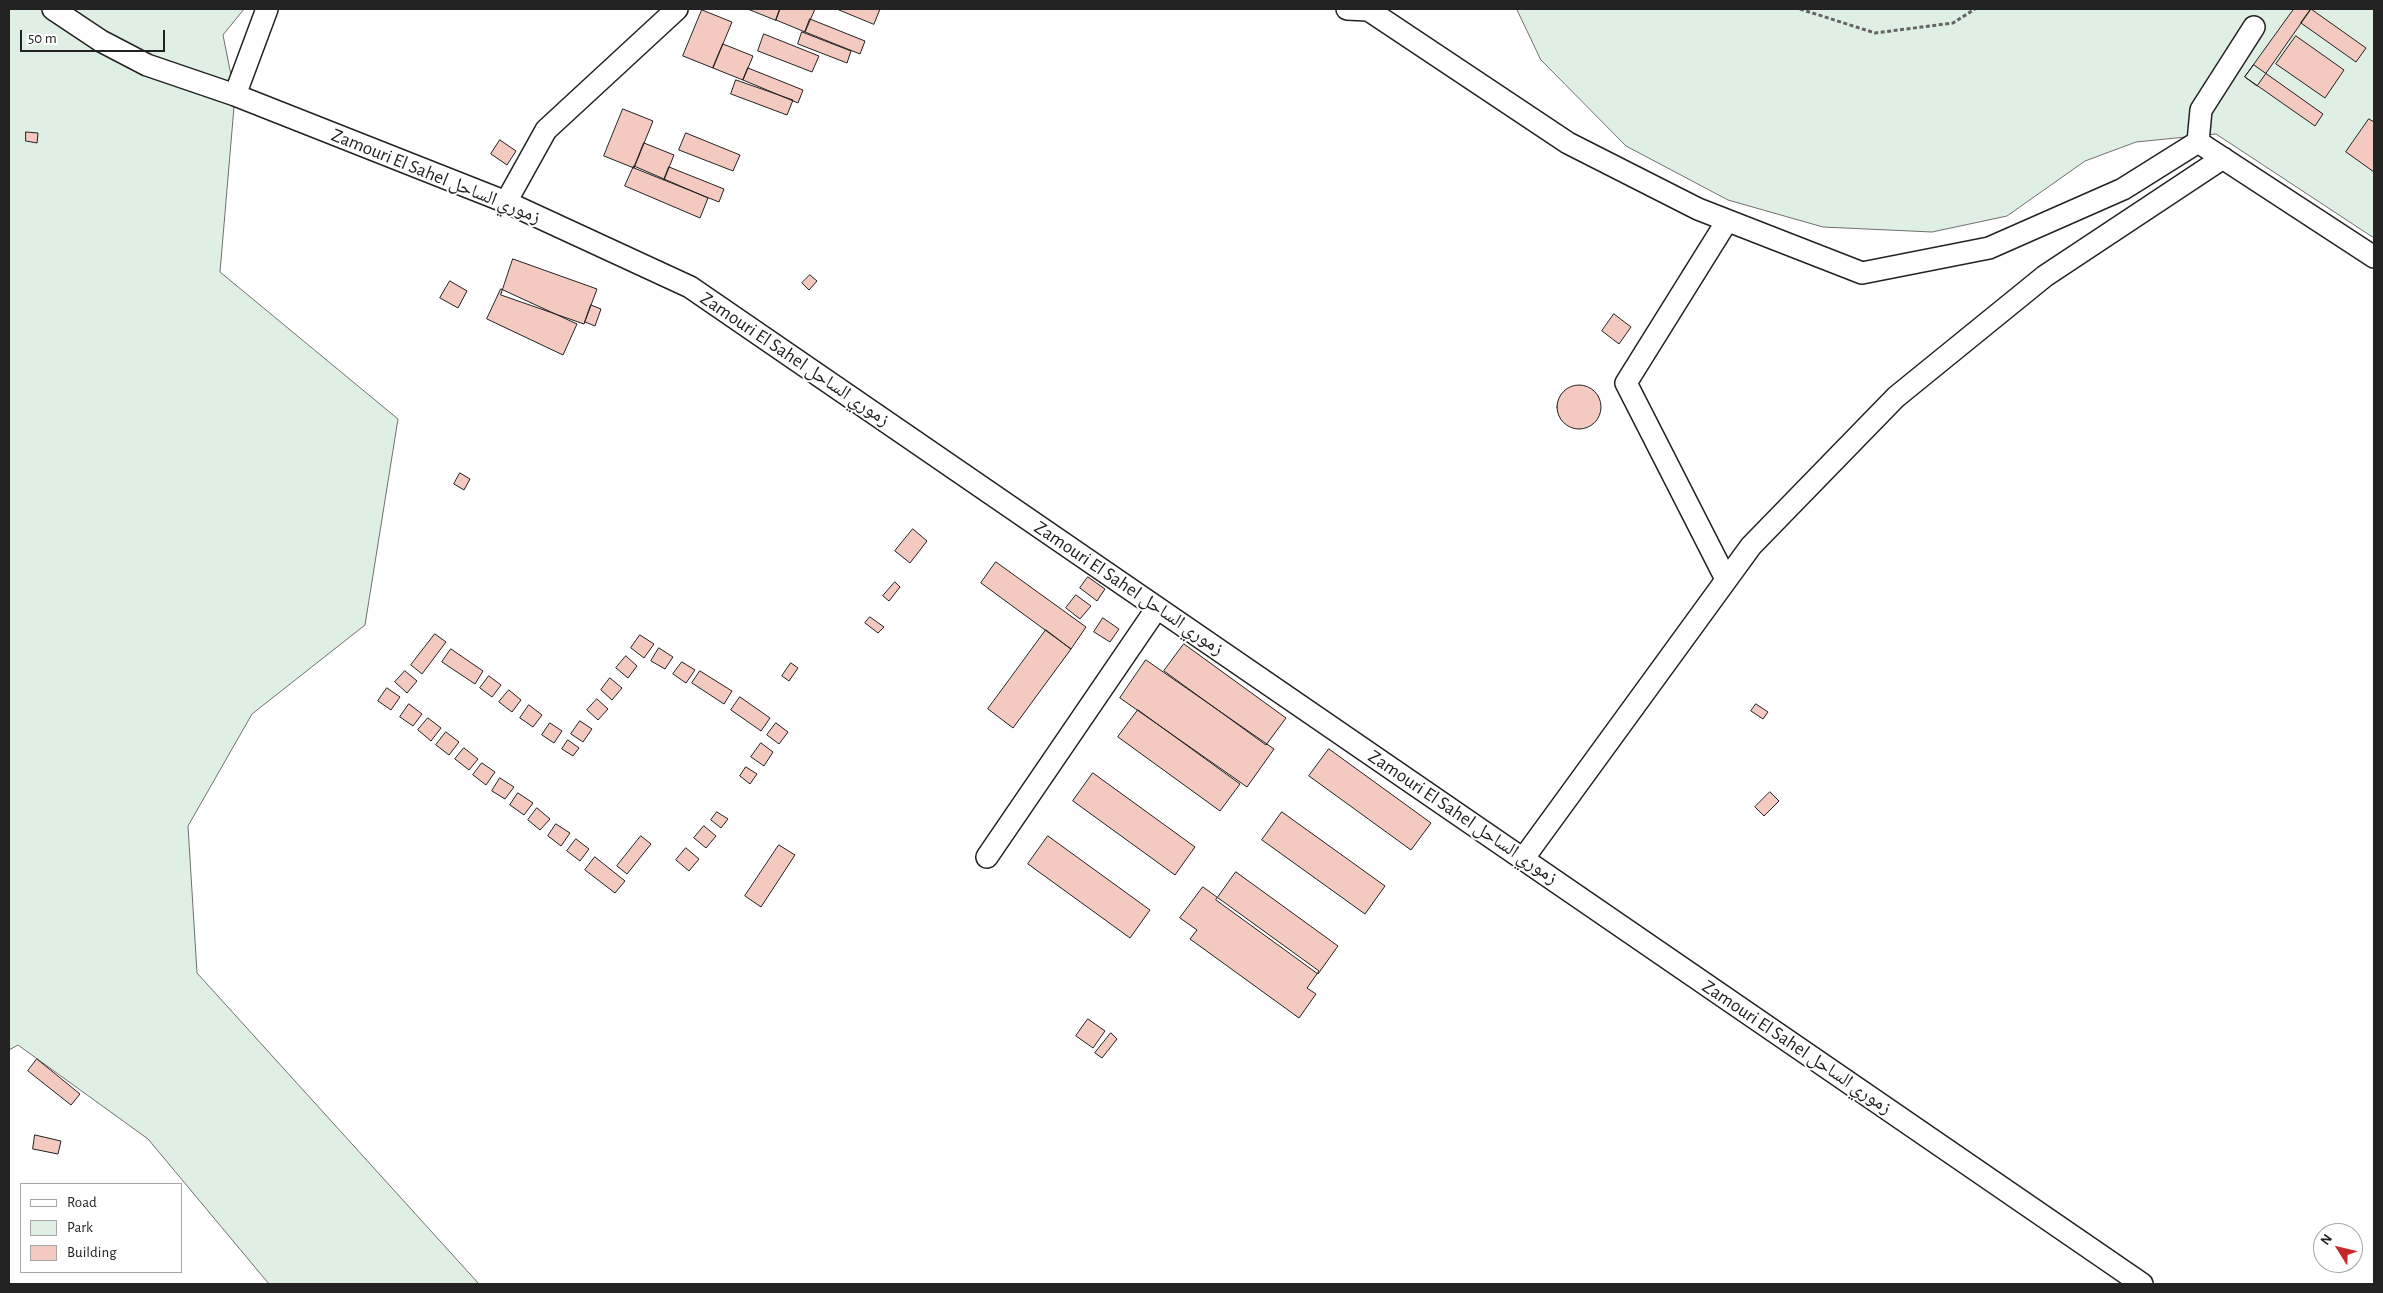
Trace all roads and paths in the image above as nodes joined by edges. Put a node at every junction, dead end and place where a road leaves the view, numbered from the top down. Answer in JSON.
{"nodes":[{"id":1,"x":53,"y":9,"type":"edge"},
{"id":2,"x":267,"y":9,"type":"edge"},
{"id":3,"x":677,"y":9,"type":"edge"},
{"id":4,"x":1347,"y":9,"type":"edge"},
{"id":5,"x":1368,"y":9,"type":"edge"},
{"id":6,"x":1800,"y":9,"type":"edge"},
{"id":7,"x":1975,"y":9,"type":"edge"},
{"id":8,"x":2254,"y":27,"type":"dead end"},
{"id":9,"x":235,"y":95,"type":"junction"},
{"id":10,"x":2198,"y":142,"type":"junction"},
{"id":11,"x":2223,"y":158,"type":"junction"},
{"id":12,"x":506,"y":202,"type":"junction"},
{"id":13,"x":1727,"y":221,"type":"junction"},
{"id":14,"x":2374,"y":257,"type":"edge"},
{"id":15,"x":1726,"y":579,"type":"junction"},
{"id":16,"x":1158,"y":608,"type":"junction"},
{"id":17,"x":987,"y":857,"type":"dead end"},
{"id":18,"x":1523,"y":859,"type":"junction"},
{"id":19,"x":2142,"y":1284,"type":"edge"}],
"edges":[{"from":1,"to":9,"type":"street","name":"Zamouri El Sahel زموري الساحل"},
{"from":2,"to":9,"type":"street"},
{"from":3,"to":12,"type":"street"},
{"from":4,"to":5,"type":"street"},
{"from":5,"to":13,"type":"street"},
{"from":6,"to":7,"type":"path"},
{"from":8,"to":10,"type":"street"},
{"from":9,"to":12,"type":"street","name":"Zamouri El Sahel زموري الساحل"},
{"from":10,"to":11,"type":"street"},
{"from":10,"to":13,"type":"street"},
{"from":11,"to":14,"type":"street"},
{"from":11,"to":15,"type":"street"},
{"from":12,"to":16,"type":"street","name":"Zamouri El Sahel زموري الساحل"},
{"from":13,"to":15,"type":"street"},
{"from":15,"to":18,"type":"street"},
{"from":16,"to":17,"type":"street"},
{"from":16,"to":18,"type":"street","name":"Zamouri El Sahel زموري الساحل"},
{"from":18,"to":19,"type":"street","name":"Zamouri El Sahel زموري الساحل"}]}
